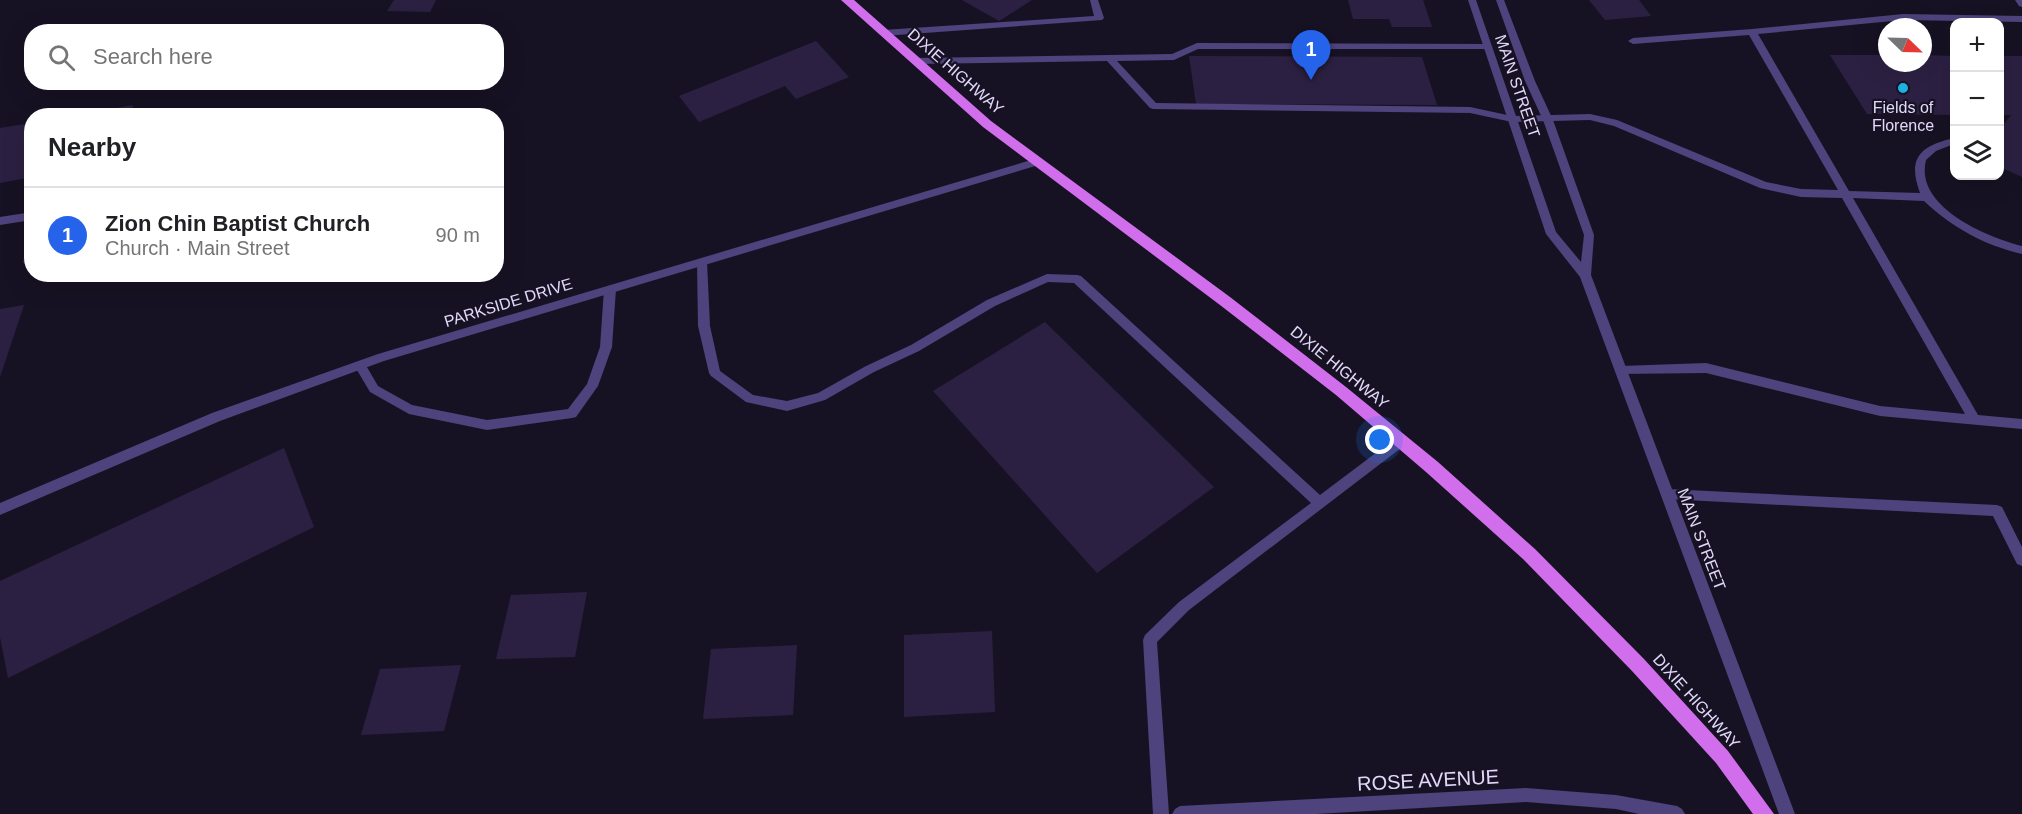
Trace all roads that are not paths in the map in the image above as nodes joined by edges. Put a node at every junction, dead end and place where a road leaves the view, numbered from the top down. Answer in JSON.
{"nodes":[{"id":1,"x":846,"y":0,"type":"edge"},
{"id":2,"x":1094,"y":0,"type":"edge"},
{"id":3,"x":1472,"y":0,"type":"edge"},
{"id":4,"x":1500,"y":0,"type":"edge"},
{"id":5,"x":2019,"y":0,"type":"edge"},
{"id":6,"x":2022,"y":4,"type":"edge"},
{"id":7,"x":2022,"y":19,"type":"edge"},
{"id":8,"x":1752,"y":32,"type":"junction"},
{"id":9,"x":883,"y":33,"type":"junction"},
{"id":10,"x":1632,"y":40,"type":"dead end"},
{"id":11,"x":1487,"y":47,"type":"junction"},
{"id":12,"x":1109,"y":58,"type":"junction"},
{"id":13,"x":915,"y":62,"type":"junction"},
{"id":14,"x":1512,"y":119,"type":"junction"},
{"id":15,"x":1548,"y":120,"type":"junction"},
{"id":16,"x":1950,"y":142,"type":"edge"},
{"id":17,"x":1038,"y":162,"type":"junction"},
{"id":18,"x":1844,"y":193,"type":"junction"},
{"id":19,"x":1927,"y":197,"type":"junction"},
{"id":20,"x":24,"y":217,"type":"edge"},
{"id":21,"x":0,"y":221,"type":"edge"},
{"id":22,"x":2022,"y":250,"type":"edge"},
{"id":23,"x":702,"y":262,"type":"junction"},
{"id":24,"x":1585,"y":275,"type":"junction"},
{"id":25,"x":610,"y":289,"type":"junction"},
{"id":26,"x":360,"y":365,"type":"junction"},
{"id":27,"x":1621,"y":371,"type":"junction"},
{"id":28,"x":1975,"y":420,"type":"junction"},
{"id":29,"x":2022,"y":424,"type":"edge"},
{"id":30,"x":1401,"y":441,"type":"junction"},
{"id":31,"x":1667,"y":494,"type":"junction"},
{"id":32,"x":1320,"y":503,"type":"junction"},
{"id":33,"x":0,"y":509,"type":"edge"},
{"id":34,"x":2022,"y":560,"type":"edge"},
{"id":35,"x":1161,"y":814,"type":"edge"},
{"id":36,"x":1180,"y":814,"type":"edge"},
{"id":37,"x":1677,"y":814,"type":"edge"},
{"id":38,"x":1765,"y":814,"type":"edge"},
{"id":39,"x":1787,"y":814,"type":"edge"}],
"edges":[{"from":1,"to":9,"type":"main road","name":"DIXIE HIGHWAY"},
{"from":2,"to":9,"type":"street"},
{"from":3,"to":11,"type":"street","name":"MAIN STREET"},
{"from":4,"to":15,"type":"street","name":"MAIN STREET"},
{"from":5,"to":6,"type":"street"},
{"from":7,"to":8,"type":"street"},
{"from":8,"to":10,"type":"street"},
{"from":8,"to":18,"type":"street"},
{"from":9,"to":13,"type":"main road","name":"DIXIE HIGHWAY"},
{"from":11,"to":12,"type":"street"},
{"from":11,"to":14,"type":"street","name":"MAIN STREET"},
{"from":12,"to":13,"type":"street"},
{"from":12,"to":14,"type":"street"},
{"from":13,"to":17,"type":"main road","name":"DIXIE HIGHWAY"},
{"from":14,"to":15,"type":"street"},
{"from":14,"to":24,"type":"street","name":"MAIN STREET"},
{"from":15,"to":18,"type":"street"},
{"from":15,"to":24,"type":"street","name":"MAIN STREET"},
{"from":16,"to":19,"type":"street"},
{"from":17,"to":23,"type":"street","name":"PARKSIDE DRIVE"},
{"from":17,"to":30,"type":"main road","name":"DIXIE HIGHWAY"},
{"from":18,"to":19,"type":"street"},
{"from":18,"to":28,"type":"street"},
{"from":19,"to":22,"type":"street"},
{"from":20,"to":21,"type":"street"},
{"from":23,"to":25,"type":"street","name":"PARKSIDE DRIVE"},
{"from":23,"to":32,"type":"street"},
{"from":24,"to":27,"type":"street","name":"MAIN STREET"},
{"from":25,"to":26,"type":"street","name":"PARKSIDE DRIVE"},
{"from":25,"to":26,"type":"street"},
{"from":26,"to":33,"type":"street","name":"PARKSIDE DRIVE"},
{"from":27,"to":28,"type":"street"},
{"from":27,"to":31,"type":"street","name":"MAIN STREET"},
{"from":28,"to":29,"type":"street"},
{"from":30,"to":32,"type":"street"},
{"from":30,"to":38,"type":"main road","name":"DIXIE HIGHWAY"},
{"from":31,"to":34,"type":"street"},
{"from":31,"to":39,"type":"street","name":"MAIN STREET"},
{"from":32,"to":35,"type":"street"},
{"from":36,"to":37,"type":"street","name":"ROSE AVENUE"}]}
